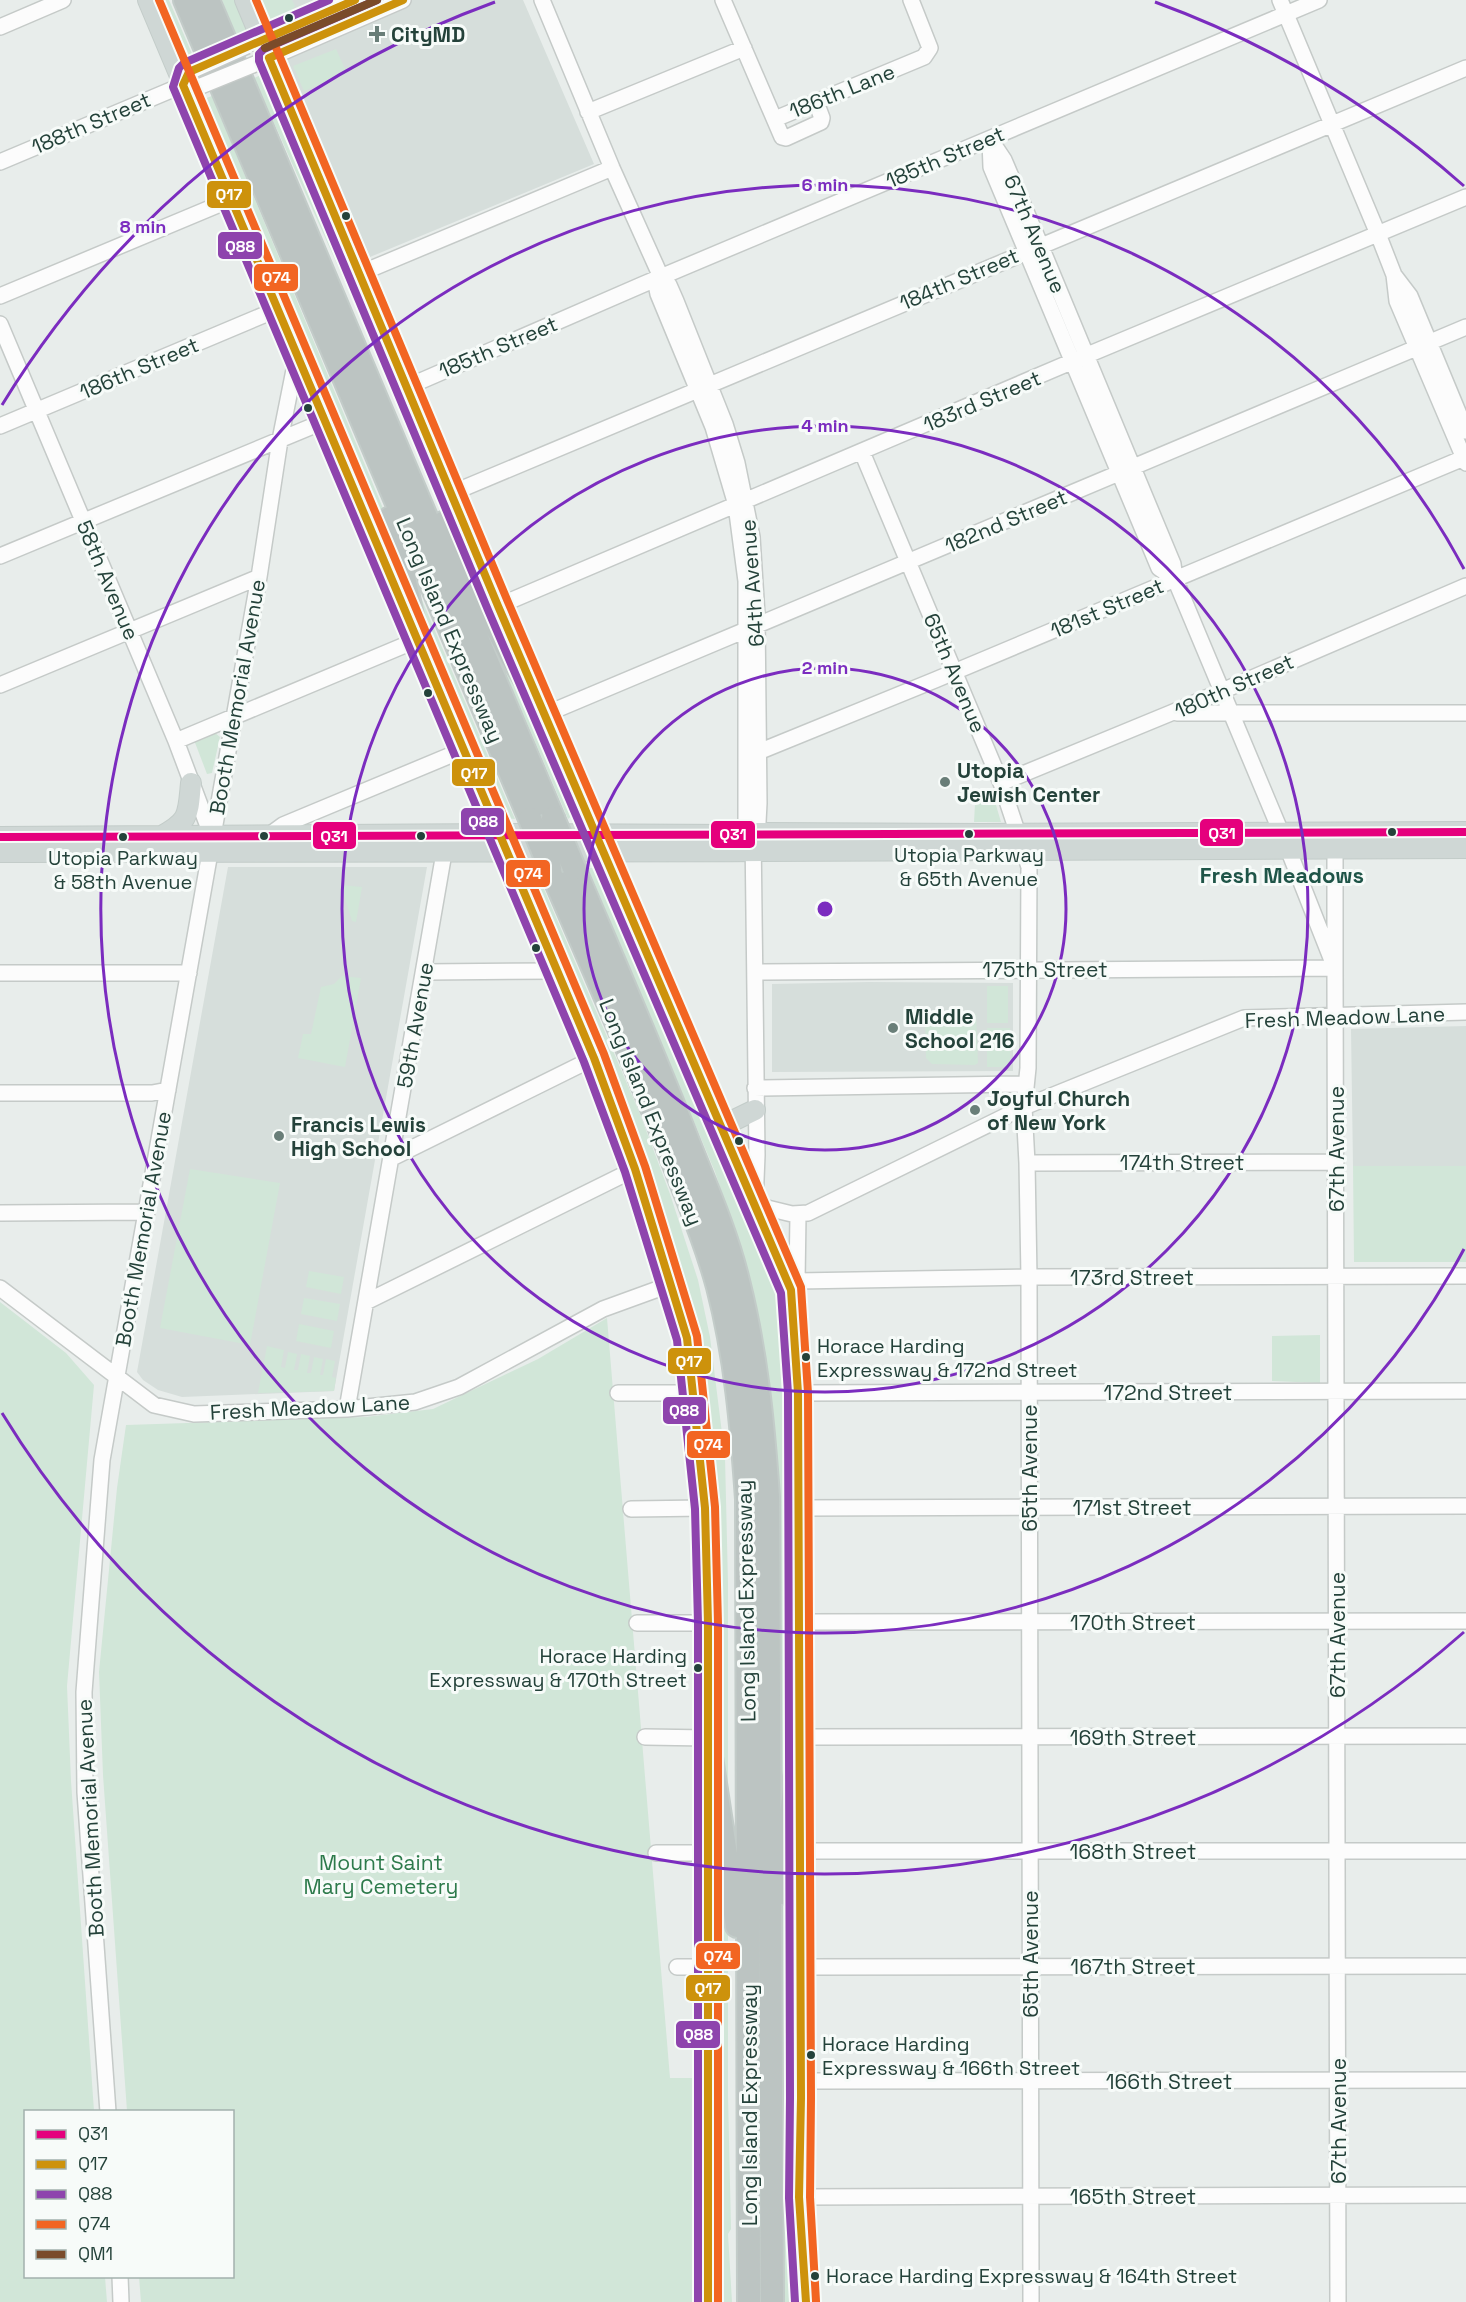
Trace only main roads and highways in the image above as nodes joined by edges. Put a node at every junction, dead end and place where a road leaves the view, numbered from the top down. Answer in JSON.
{"nodes":[{"id":1,"x":148,"y":0,"type":"edge"},
{"id":2,"x":185,"y":0,"type":"edge"},
{"id":3,"x":208,"y":0,"type":"edge"},
{"id":4,"x":245,"y":0,"type":"edge"},
{"id":5,"x":357,"y":354,"type":"junction"},
{"id":6,"x":342,"y":374,"type":"junction"},
{"id":7,"x":417,"y":640,"type":"junction"},
{"id":8,"x":546,"y":714,"type":"junction"},
{"id":9,"x":191,"y":783,"type":"road end"},
{"id":10,"x":1466,"y":832,"type":"edge"},
{"id":11,"x":0,"y":837,"type":"edge"},
{"id":12,"x":160,"y":837,"type":"junction"},
{"id":13,"x":1284,"y":841,"type":"junction"},
{"id":14,"x":601,"y":842,"type":"junction"},
{"id":15,"x":503,"y":843,"type":"junction"},
{"id":16,"x":211,"y":845,"type":"junction"},
{"id":17,"x":1466,"y":848,"type":"edge"},
{"id":18,"x":0,"y":852,"type":"edge"},
{"id":19,"x":755,"y":1110,"type":"road end"},
{"id":20,"x":722,"y":1126,"type":"junction"},
{"id":21,"x":800,"y":1737,"type":"junction"},
{"id":22,"x":708,"y":1738,"type":"junction"},
{"id":23,"x":759,"y":1997,"type":"junction"},
{"id":24,"x":708,"y":2302,"type":"edge"},
{"id":25,"x":749,"y":2302,"type":"edge"},
{"id":26,"x":772,"y":2302,"type":"edge"},
{"id":27,"x":806,"y":2302,"type":"edge"}],
"edges":[{"from":1,"to":7,"type":"main road"},
{"from":2,"to":6,"type":"highway","name":"Long Island Expressway"},
{"from":3,"to":5,"type":"highway","name":"Long Island Expressway"},
{"from":4,"to":8,"type":"main road"},
{"from":5,"to":8,"type":"highway"},
{"from":5,"to":23,"type":"highway","name":"Long Island Expressway","bridge":true},
{"from":6,"to":7,"type":"highway"},
{"from":6,"to":23,"type":"highway","name":"Long Island Expressway","bridge":true},
{"from":7,"to":15,"type":"main road"},
{"from":8,"to":14,"type":"main road"},
{"from":9,"to":12,"type":"main road"},
{"from":10,"to":13,"type":"main road"},
{"from":11,"to":12,"type":"main road"},
{"from":12,"to":16,"type":"main road"},
{"from":13,"to":14,"type":"main road"},
{"from":13,"to":17,"type":"main road"},
{"from":14,"to":15,"type":"main road"},
{"from":14,"to":20,"type":"main road"},
{"from":15,"to":16,"type":"main road"},
{"from":15,"to":16,"type":"main road"},
{"from":15,"to":22,"type":"main road"},
{"from":16,"to":18,"type":"main road"},
{"from":19,"to":20,"type":"main road"},
{"from":20,"to":21,"type":"main road"},
{"from":21,"to":23,"type":"highway"},
{"from":21,"to":27,"type":"main road"},
{"from":22,"to":23,"type":"highway"},
{"from":22,"to":24,"type":"main road"},
{"from":23,"to":25,"type":"highway","name":"Long Island Expressway"},
{"from":23,"to":26,"type":"highway","name":"Long Island Expressway"}]}
